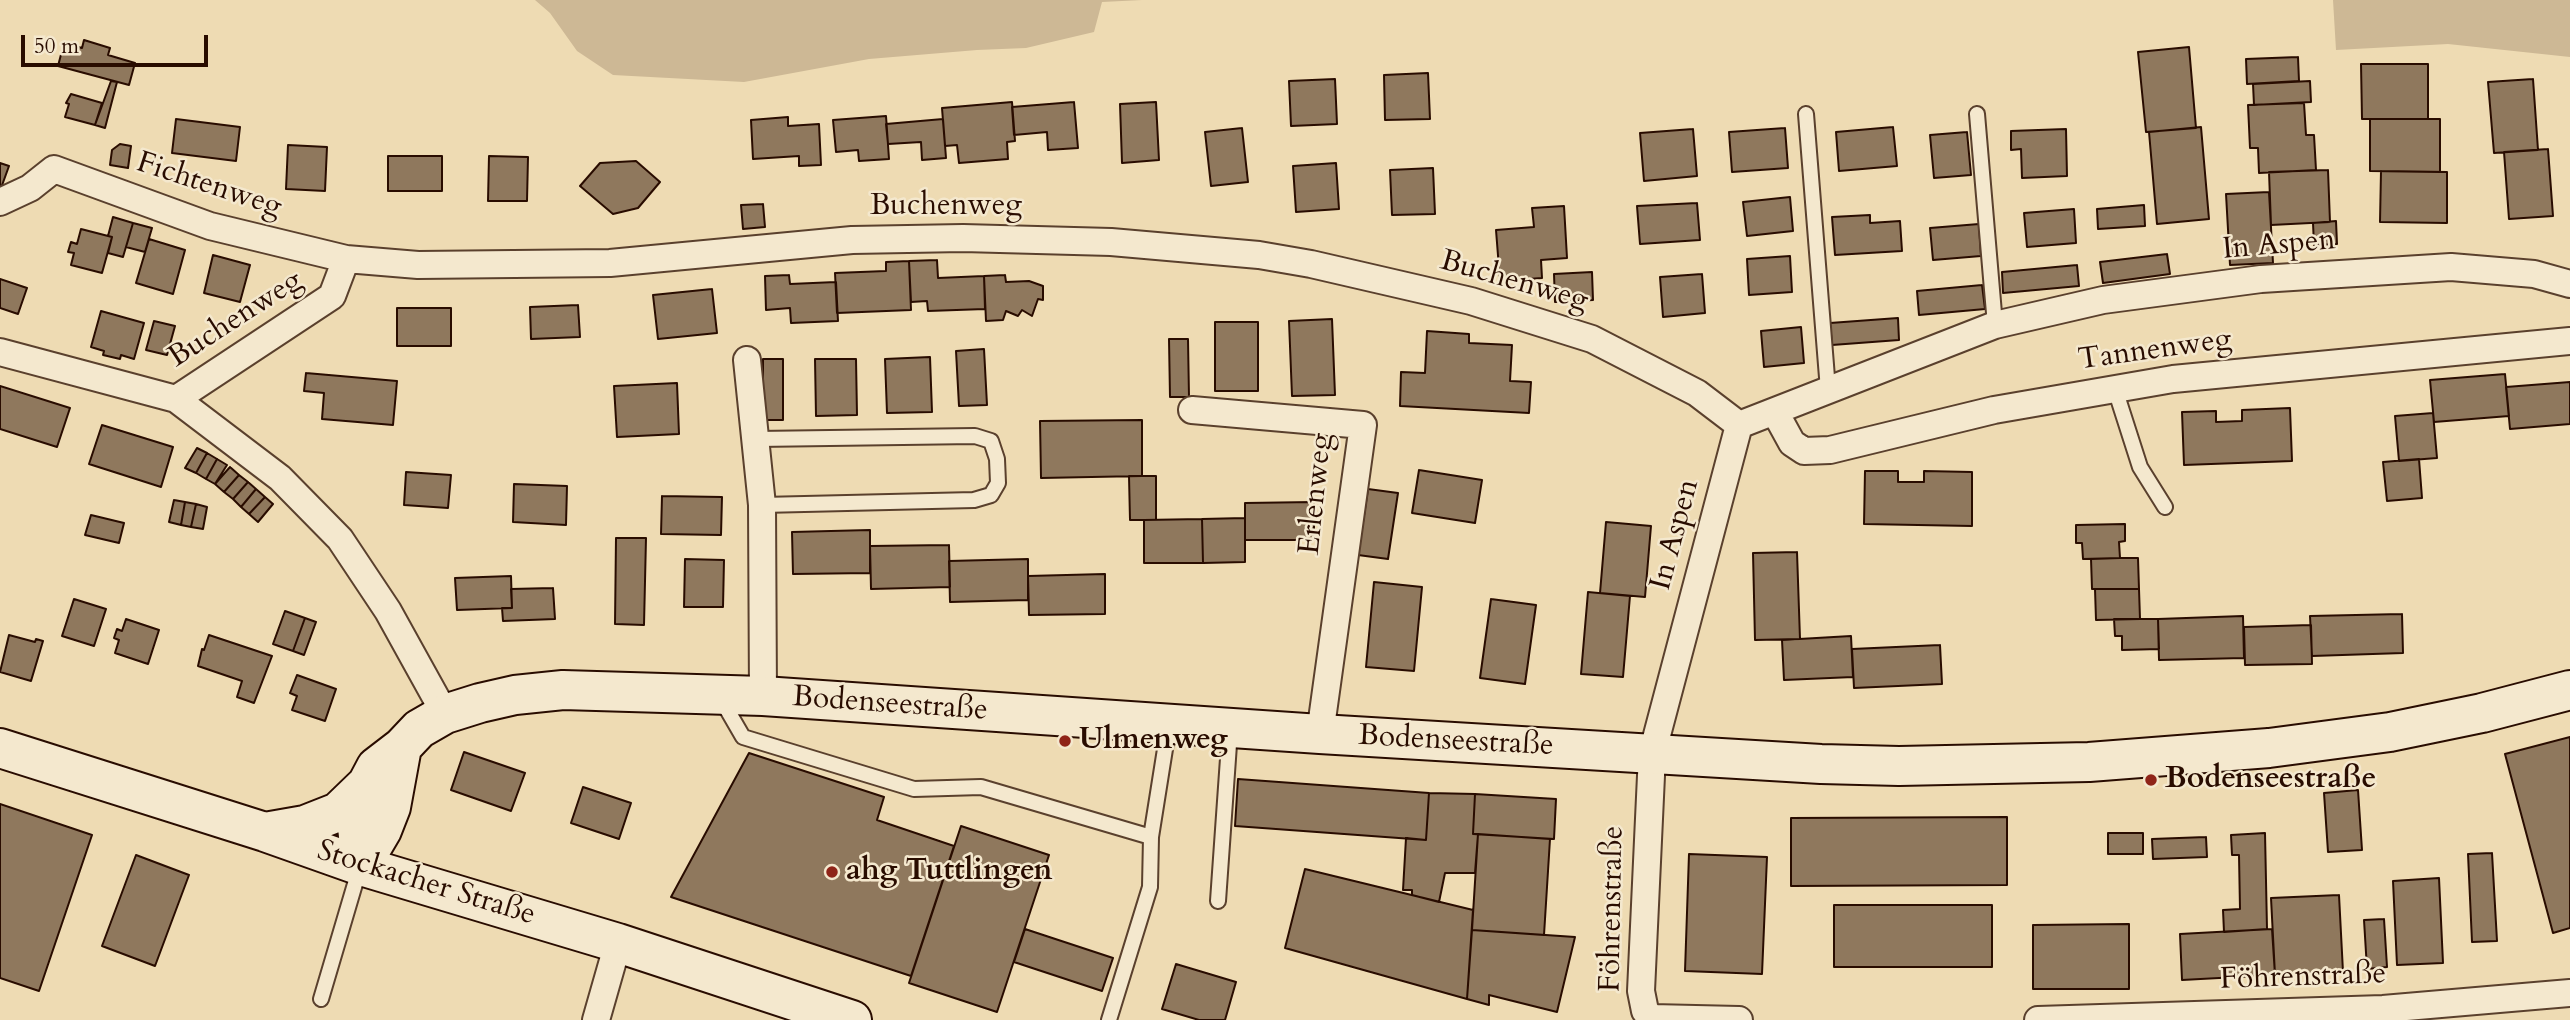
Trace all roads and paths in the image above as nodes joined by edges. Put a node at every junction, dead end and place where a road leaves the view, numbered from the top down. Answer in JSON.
{"nodes":[{"id":1,"x":1806,"y":114,"type":"dead end"},
{"id":2,"x":1977,"y":114,"type":"dead end"},
{"id":3,"x":0,"y":202,"type":"edge"},
{"id":4,"x":346,"y":259,"type":"junction"},
{"id":5,"x":2570,"y":284,"type":"edge"},
{"id":6,"x":1995,"y":325,"type":"junction"},
{"id":7,"x":2570,"y":341,"type":"edge"},
{"id":8,"x":0,"y":352,"type":"edge"},
{"id":9,"x":747,"y":360,"type":"dead end"},
{"id":10,"x":2115,"y":389,"type":"junction"},
{"id":11,"x":1828,"y":390,"type":"junction"},
{"id":12,"x":176,"y":399,"type":"junction"},
{"id":13,"x":1192,"y":410,"type":"dead end"},
{"id":14,"x":1775,"y":412,"type":"junction"},
{"id":15,"x":1740,"y":425,"type":"junction"},
{"id":16,"x":757,"y":439,"type":"junction"},
{"id":17,"x":762,"y":505,"type":"junction"},
{"id":18,"x":2165,"y":507,"type":"dead end"},
{"id":19,"x":2570,"y":690,"type":"edge"},
{"id":20,"x":719,"y":695,"type":"junction"},
{"id":21,"x":763,"y":696,"type":"junction"},
{"id":22,"x":445,"y":713,"type":"junction"},
{"id":23,"x":1169,"y":724,"type":"junction"},
{"id":24,"x":1230,"y":728,"type":"junction"},
{"id":25,"x":1320,"y":734,"type":"junction"},
{"id":26,"x":402,"y":747,"type":"junction"},
{"id":27,"x":0,"y":748,"type":"edge"},
{"id":28,"x":1652,"y":754,"type":"junction"},
{"id":29,"x":367,"y":784,"type":"junction"},
{"id":30,"x":265,"y":832,"type":"junction"},
{"id":31,"x":1151,"y":837,"type":"junction"},
{"id":32,"x":360,"y":866,"type":"junction"},
{"id":33,"x":1218,"y":901,"type":"dead end"},
{"id":34,"x":618,"y":943,"type":"junction"},
{"id":35,"x":2570,"y":993,"type":"edge"},
{"id":36,"x":321,"y":999,"type":"dead end"},
{"id":37,"x":596,"y":1020,"type":"edge"},
{"id":38,"x":852,"y":1020,"type":"edge"},
{"id":39,"x":1110,"y":1020,"type":"edge"},
{"id":40,"x":1740,"y":1020,"type":"edge"},
{"id":41,"x":2038,"y":1020,"type":"edge"}],
"edges":[{"from":1,"to":11,"type":"lane"},
{"from":2,"to":6,"type":"lane"},
{"from":3,"to":4,"type":"street","name":"Fichtenweg"},
{"from":4,"to":12,"type":"street","name":"Buchenweg"},
{"from":4,"to":15,"type":"street","name":"Buchenweg"},
{"from":5,"to":6,"type":"street","name":"In Aspen"},
{"from":6,"to":11,"type":"street","name":"In Aspen"},
{"from":7,"to":10,"type":"street","name":"Tannenweg"},
{"from":8,"to":12,"type":"street"},
{"from":9,"to":16,"type":"street"},
{"from":10,"to":14,"type":"street","name":"Tannenweg"},
{"from":10,"to":18,"type":"lane"},
{"from":11,"to":14,"type":"street","name":"In Aspen"},
{"from":12,"to":22,"type":"street"},
{"from":13,"to":25,"type":"street","name":"Erlenweg"},
{"from":14,"to":15,"type":"street","name":"In Aspen"},
{"from":15,"to":28,"type":"street","name":"In Aspen"},
{"from":16,"to":17,"type":"street"},
{"from":16,"to":17,"type":"lane"},
{"from":17,"to":21,"type":"street"},
{"from":19,"to":28,"type":"street","name":"Bodenseestraße"},
{"from":20,"to":21,"type":"street","name":"Bodenseestraße"},
{"from":20,"to":22,"type":"street","name":"Bodenseestraße"},
{"from":20,"to":31,"type":"lane"},
{"from":21,"to":23,"type":"street","name":"Bodenseestraße"},
{"from":22,"to":26,"type":"street","name":"Bodenseestraße"},
{"from":23,"to":24,"type":"street","name":"Bodenseestraße"},
{"from":23,"to":31,"type":"lane"},
{"from":24,"to":25,"type":"street","name":"Bodenseestraße"},
{"from":24,"to":33,"type":"lane"},
{"from":25,"to":28,"type":"street","name":"Bodenseestraße"},
{"from":26,"to":29,"type":"street","name":"Bodenseestraße"},
{"from":26,"to":32,"type":"street"},
{"from":27,"to":30,"type":"street","name":"Stockacher Straße"},
{"from":28,"to":40,"type":"street","name":"Föhrenstraße"},
{"from":29,"to":30,"type":"street","name":"Bodenseestraße"},
{"from":29,"to":32,"type":"street"},
{"from":30,"to":32,"type":"street","name":"Stockacher Straße"},
{"from":31,"to":39,"type":"lane"},
{"from":32,"to":34,"type":"street","name":"Stockacher Straße"},
{"from":32,"to":36,"type":"lane"},
{"from":34,"to":37,"type":"street"},
{"from":34,"to":38,"type":"street","name":"Stockacher Straße"},
{"from":35,"to":41,"type":"street","name":"Föhrenstraße"}]}
